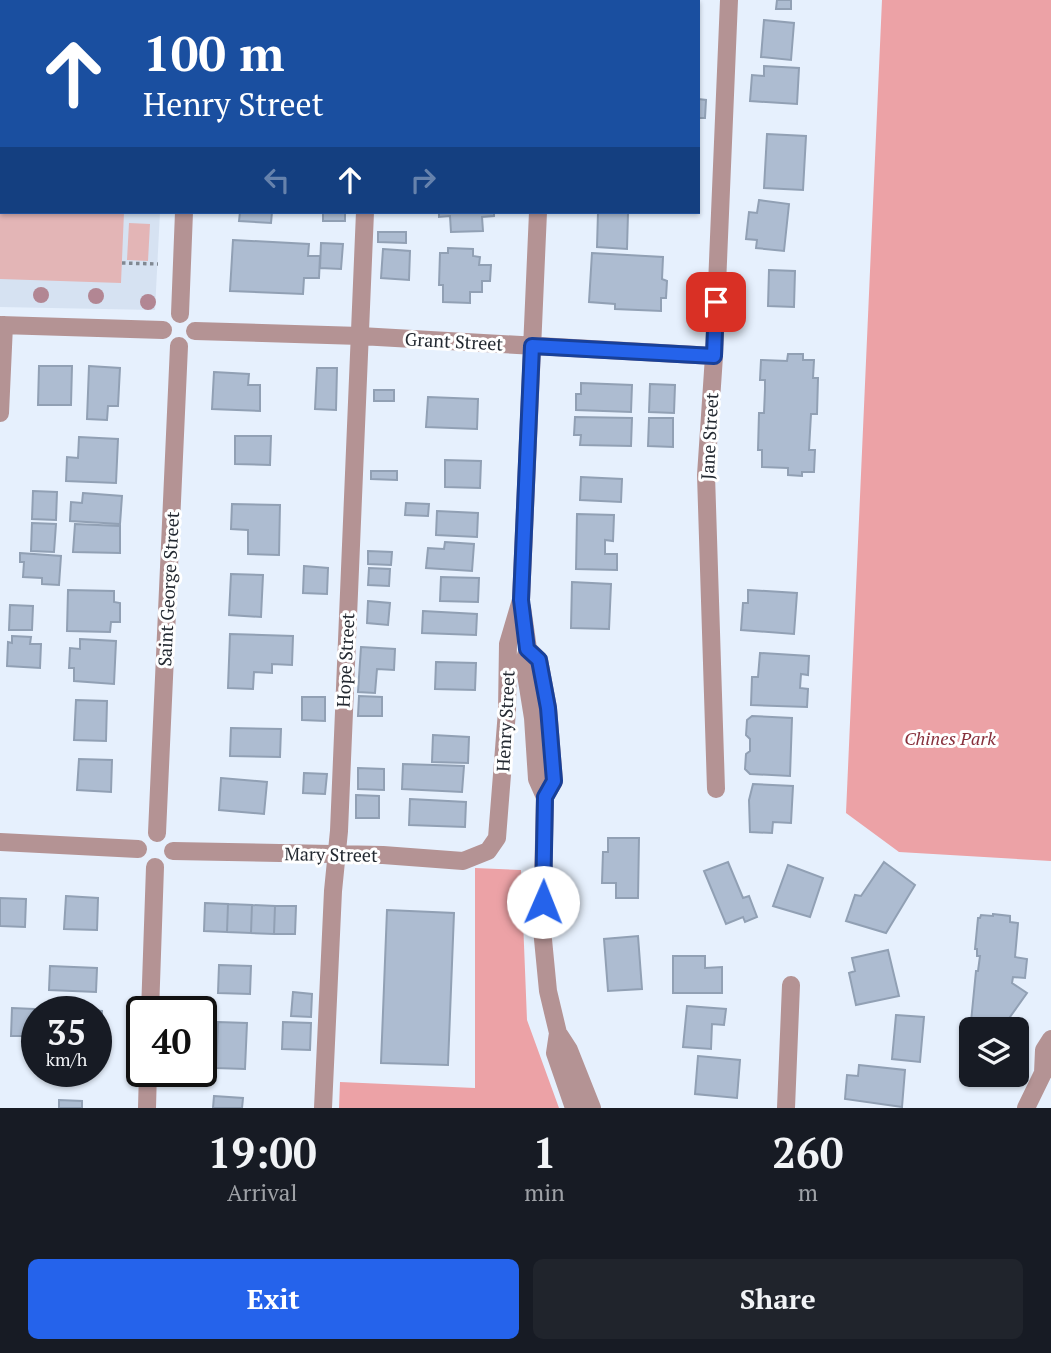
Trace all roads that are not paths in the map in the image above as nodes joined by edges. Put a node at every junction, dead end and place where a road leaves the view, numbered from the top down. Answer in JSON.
{"nodes":[{"id":1,"x":729,"y":0,"type":"edge"},
{"id":2,"x":184,"y":214,"type":"edge"},
{"id":3,"x":365,"y":214,"type":"edge"},
{"id":4,"x":538,"y":214,"type":"edge"},
{"id":5,"x":180,"y":314,"type":"junction"},
{"id":6,"x":2,"y":325,"type":"edge"},
{"id":7,"x":163,"y":330,"type":"junction"},
{"id":8,"x":195,"y":331,"type":"junction"},
{"id":9,"x":360,"y":336,"type":"junction"},
{"id":10,"x":178,"y":346,"type":"junction"},
{"id":11,"x":532,"y":346,"type":"junction"},
{"id":12,"x":714,"y":356,"type":"junction"},
{"id":13,"x":0,"y":413,"type":"edge"},
{"id":14,"x":521,"y":600,"type":"junction"},
{"id":15,"x":716,"y":789,"type":"dead end"},
{"id":16,"x":157,"y":833,"type":"junction"},
{"id":17,"x":0,"y":842,"type":"edge"},
{"id":18,"x":138,"y":849,"type":"junction"},
{"id":19,"x":173,"y":851,"type":"junction"},
{"id":20,"x":488,"y":851,"type":"joint"},
{"id":21,"x":335,"y":855,"type":"junction"},
{"id":22,"x":155,"y":867,"type":"junction"},
{"id":23,"x":791,"y":985,"type":"dead end"},
{"id":24,"x":151,"y":996,"type":"edge"},
{"id":25,"x":558,"y":1033,"type":"junction"},
{"id":26,"x":1051,"y":1039,"type":"edge"},
{"id":27,"x":1047,"y":1069,"type":"edge"},
{"id":28,"x":148,"y":1087,"type":"edge"},
{"id":29,"x":147,"y":1108,"type":"edge"},
{"id":30,"x":323,"y":1108,"type":"edge"},
{"id":31,"x":574,"y":1108,"type":"edge"},
{"id":32,"x":592,"y":1108,"type":"edge"},
{"id":33,"x":786,"y":1108,"type":"edge"},
{"id":34,"x":1026,"y":1108,"type":"edge"}],
"edges":[{"from":1,"to":12,"type":"street","name":"Jane Street"},
{"from":2,"to":5,"type":"street"},
{"from":3,"to":9,"type":"street","name":"Hope Street"},
{"from":4,"to":11,"type":"street","name":"Henry Street"},
{"from":5,"to":7,"type":"street"},
{"from":5,"to":8,"type":"street"},
{"from":6,"to":7,"type":"street"},
{"from":6,"to":13,"type":"street"},
{"from":7,"to":10,"type":"street"},
{"from":8,"to":9,"type":"street","name":"Grant Street"},
{"from":8,"to":10,"type":"street"},
{"from":9,"to":11,"type":"street","name":"Grant Street"},
{"from":9,"to":21,"type":"street","name":"Hope Street"},
{"from":10,"to":16,"type":"street","name":"Saint George Street"},
{"from":11,"to":12,"type":"street","name":"Grant Street"},
{"from":11,"to":14,"type":"street","name":"Henry Street"},
{"from":12,"to":15,"type":"street","name":"Jane Street"},
{"from":14,"to":20,"type":"street","name":"Henry Street"},
{"from":14,"to":25,"type":"street"},
{"from":16,"to":18,"type":"street"},
{"from":16,"to":19,"type":"street"},
{"from":17,"to":18,"type":"street"},
{"from":18,"to":22,"type":"street"},
{"from":19,"to":21,"type":"street","name":"Mary Street"},
{"from":19,"to":22,"type":"street"},
{"from":20,"to":21,"type":"street","name":"Mary Street"},
{"from":21,"to":30,"type":"street","name":"Hope Street"},
{"from":22,"to":24,"type":"street"},
{"from":23,"to":33,"type":"street"},
{"from":25,"to":31,"type":"street"},
{"from":25,"to":32,"type":"street"},
{"from":26,"to":27,"type":"street"},
{"from":27,"to":34,"type":"street"},
{"from":28,"to":29,"type":"street"}]}
